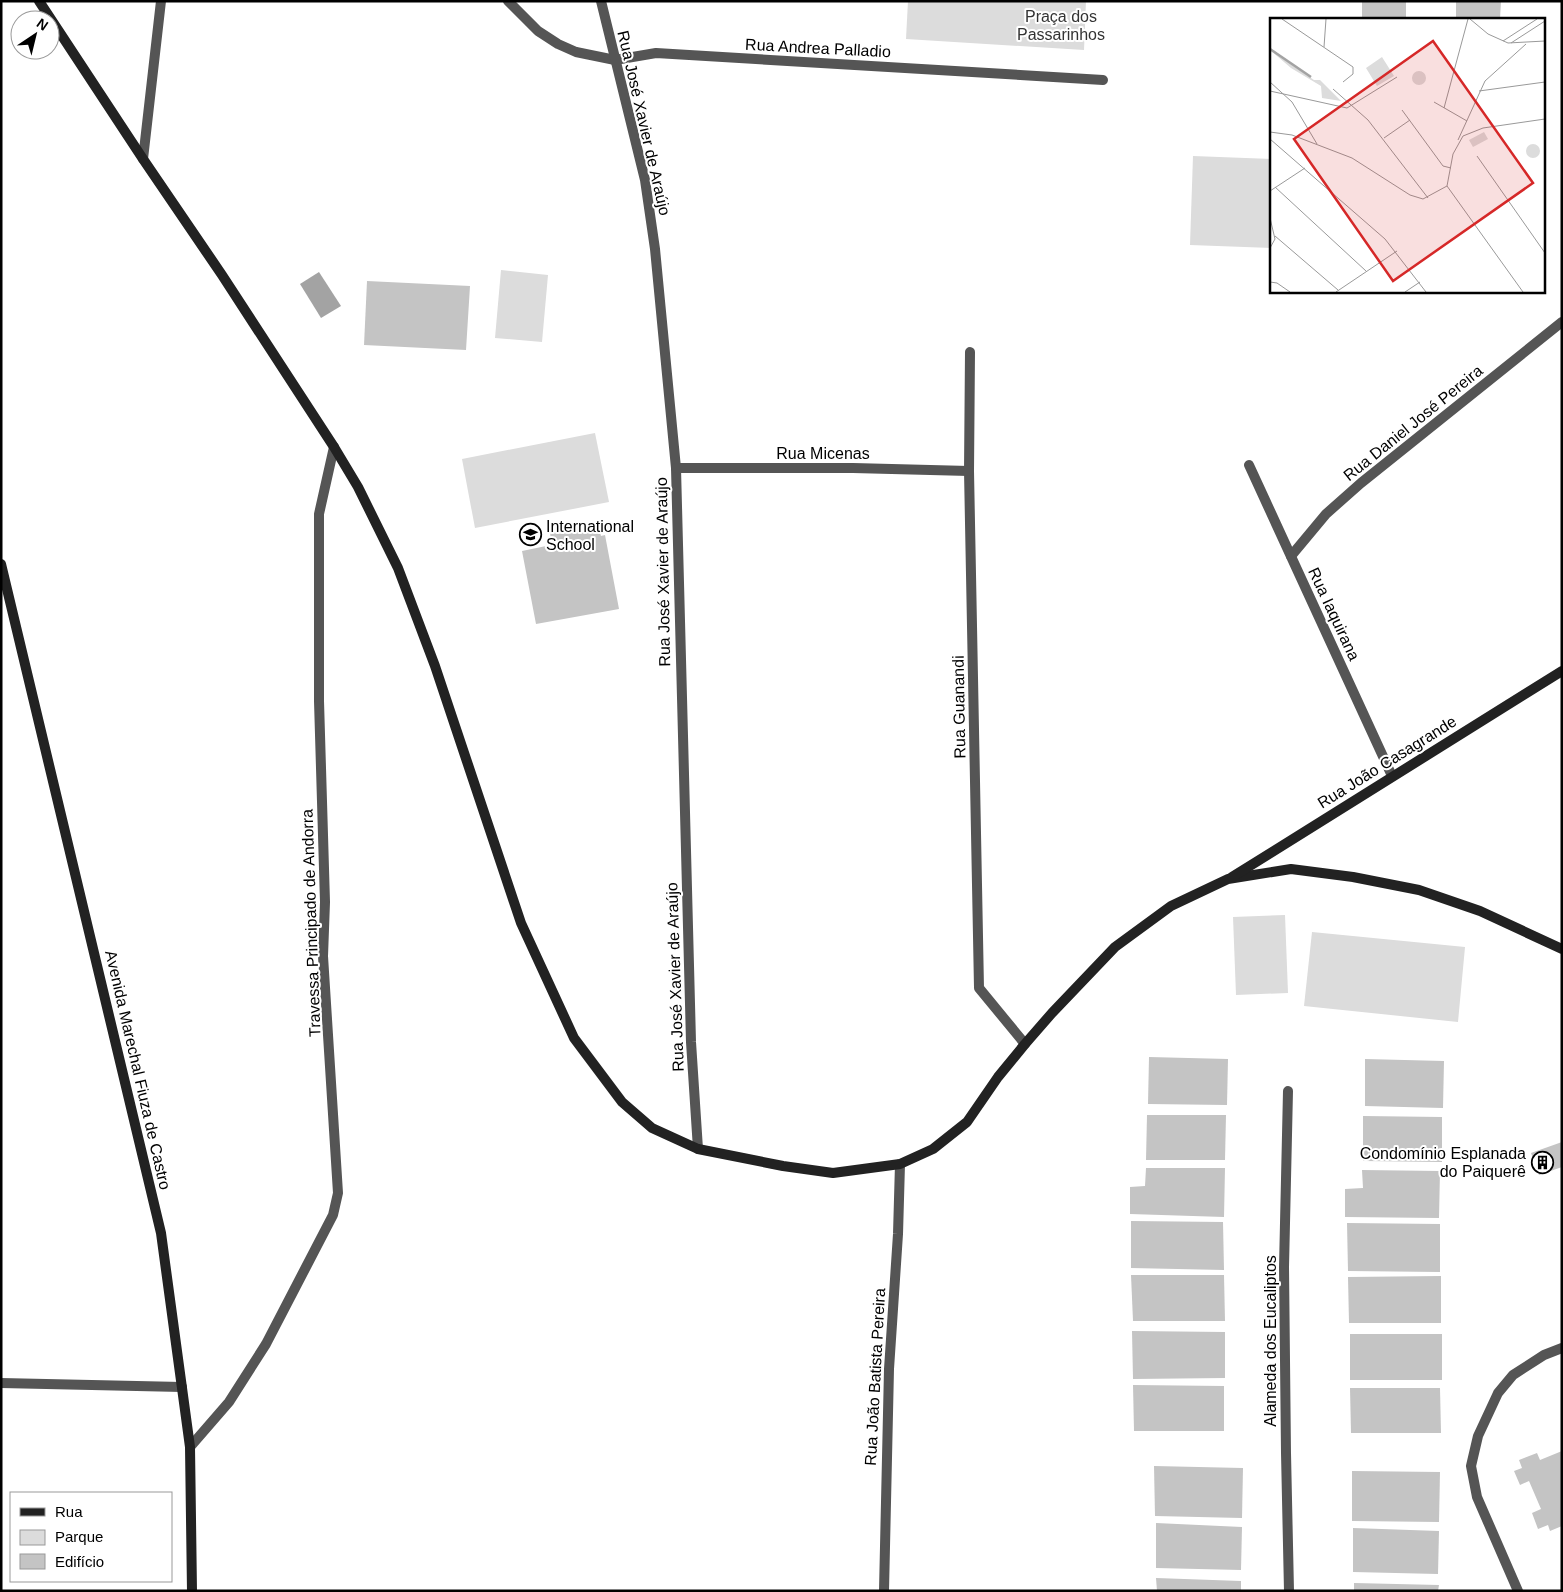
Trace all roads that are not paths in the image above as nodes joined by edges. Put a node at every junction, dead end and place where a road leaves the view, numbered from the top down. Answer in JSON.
{"nodes":[{"id":1,"x":39,"y":1,"type":"edge"},
{"id":2,"x":161,"y":1,"type":"edge"},
{"id":3,"x":508,"y":1,"type":"edge"},
{"id":4,"x":601,"y":1,"type":"edge"},
{"id":5,"x":615,"y":60,"type":"junction"},
{"id":6,"x":1103,"y":80,"type":"dead end"},
{"id":7,"x":143,"y":159,"type":"junction"},
{"id":8,"x":1562,"y":322,"type":"edge"},
{"id":9,"x":970,"y":352,"type":"dead end"},
{"id":10,"x":334,"y":447,"type":"junction"},
{"id":11,"x":1249,"y":465,"type":"dead end"},
{"id":12,"x":676,"y":468,"type":"junction"},
{"id":13,"x":970,"y":471,"type":"junction"},
{"id":14,"x":1291,"y":556,"type":"junction"},
{"id":15,"x":1,"y":564,"type":"edge"},
{"id":16,"x":1562,"y":670,"type":"edge"},
{"id":17,"x":1392,"y":776,"type":"junction"},
{"id":18,"x":1228,"y":879,"type":"junction"},
{"id":19,"x":1562,"y":948,"type":"edge"},
{"id":20,"x":1025,"y":1044,"type":"junction"},
{"id":21,"x":1288,"y":1091,"type":"dead end"},
{"id":22,"x":698,"y":1149,"type":"junction"},
{"id":23,"x":900,"y":1164,"type":"junction"},
{"id":24,"x":1562,"y":1348,"type":"edge"},
{"id":25,"x":1,"y":1383,"type":"edge"},
{"id":26,"x":182,"y":1387,"type":"junction"},
{"id":27,"x":190,"y":1447,"type":"junction"},
{"id":28,"x":192,"y":1591,"type":"edge"},
{"id":29,"x":884,"y":1591,"type":"edge"},
{"id":30,"x":1289,"y":1591,"type":"edge"},
{"id":31,"x":1518,"y":1591,"type":"edge"}],
"edges":[{"from":1,"to":7,"type":"main road"},
{"from":2,"to":7,"type":"street"},
{"from":3,"to":5,"type":"street","name":"Rua Andrea Palladio"},
{"from":4,"to":5,"type":"street","name":"Rua José Xavier de Araújo"},
{"from":5,"to":6,"type":"street","name":"Rua Andrea Palladio"},
{"from":5,"to":12,"type":"street","name":"Rua José Xavier de Araújo"},
{"from":7,"to":10,"type":"main road"},
{"from":8,"to":14,"type":"street","name":"Rua Daniel José Pereira"},
{"from":9,"to":13,"type":"street","name":"Rua Guanandi"},
{"from":10,"to":22,"type":"main road"},
{"from":10,"to":27,"type":"street","name":"Travessa Principado de Andorra"},
{"from":11,"to":14,"type":"street","name":"Rua Iaquirana"},
{"from":12,"to":13,"type":"street","name":"Rua Micenas"},
{"from":12,"to":22,"type":"street","name":"Rua José Xavier de Araújo"},
{"from":13,"to":20,"type":"street","name":"Rua Guanandi"},
{"from":14,"to":17,"type":"street","name":"Rua Iaquirana"},
{"from":15,"to":26,"type":"main road","name":"Avenida Marechal Fiuza de Castro"},
{"from":16,"to":17,"type":"main road","name":"Rua João Casagrande"},
{"from":17,"to":18,"type":"main road","name":"Rua João Casagrande"},
{"from":18,"to":19,"type":"main road"},
{"from":18,"to":20,"type":"main road"},
{"from":20,"to":23,"type":"main road"},
{"from":21,"to":30,"type":"street","name":"Alameda dos Eucaliptos"},
{"from":22,"to":23,"type":"main road"},
{"from":23,"to":29,"type":"street","name":"Rua João Batista Pereira"},
{"from":24,"to":31,"type":"street"},
{"from":25,"to":26,"type":"street"},
{"from":26,"to":27,"type":"main road","name":"Avenida Marechal Fiuza de Castro"},
{"from":27,"to":28,"type":"main road","name":"Avenida Marechal Fiuza de Castro"}]}
